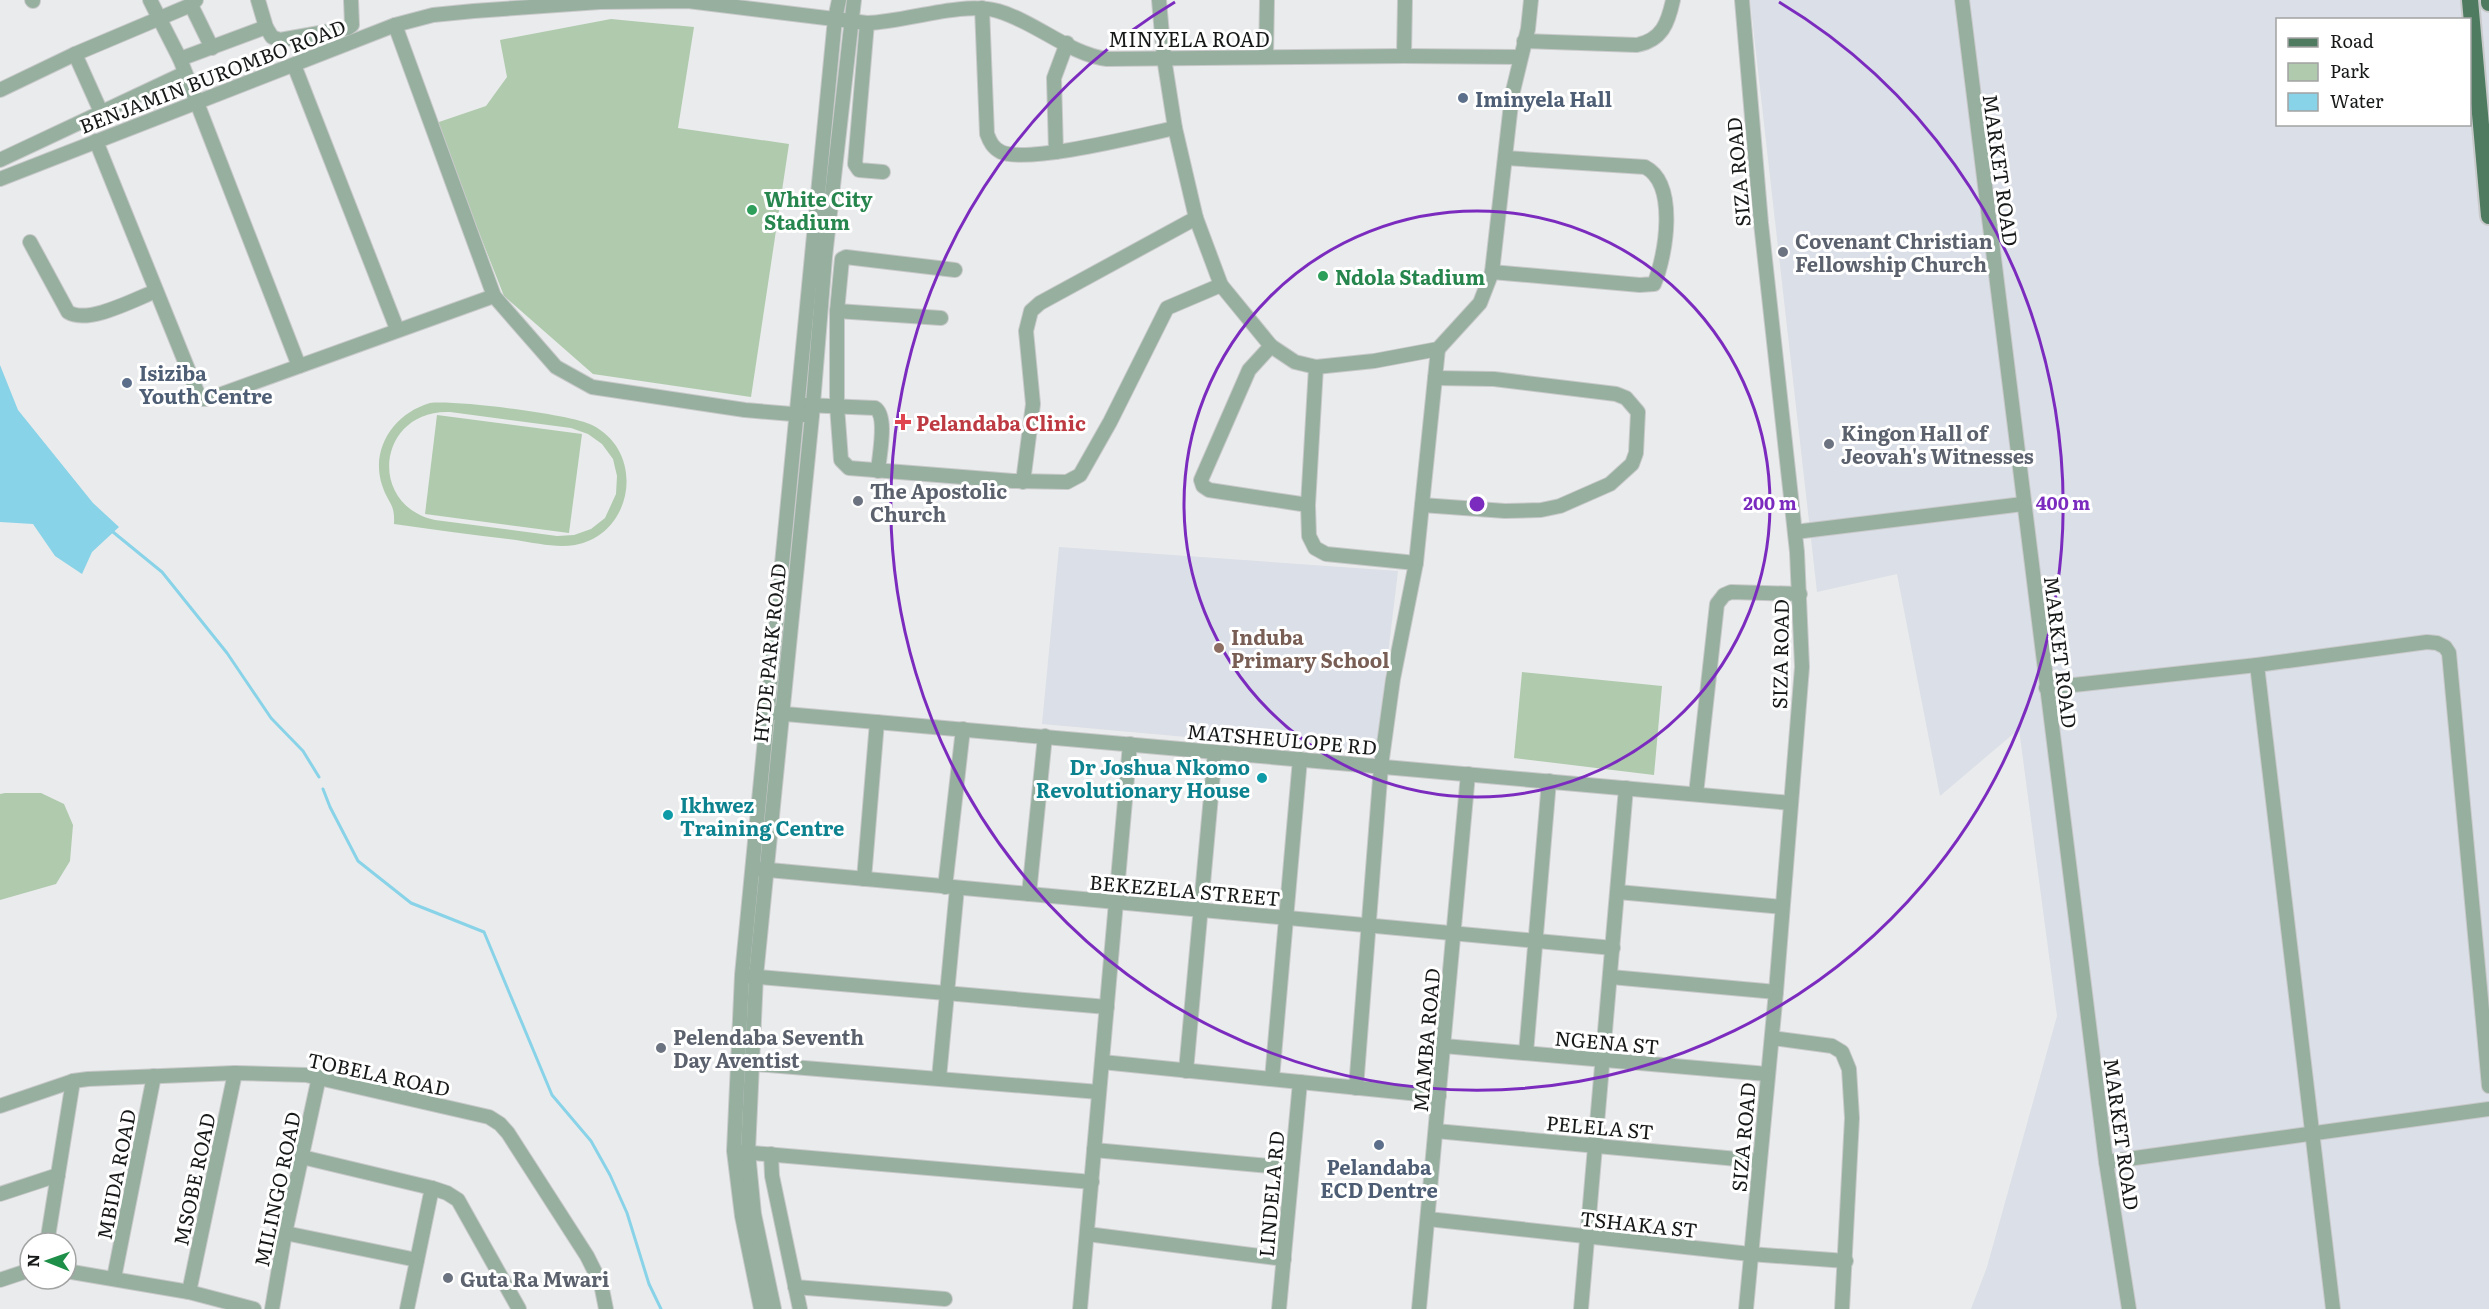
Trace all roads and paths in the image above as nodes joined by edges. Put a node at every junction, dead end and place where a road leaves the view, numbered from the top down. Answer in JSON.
{"nodes":[{"id":1,"x":150,"y":0,"type":"edge"},
{"id":2,"x":258,"y":0,"type":"edge"},
{"id":3,"x":351,"y":0,"type":"edge"},
{"id":4,"x":839,"y":0,"type":"edge"},
{"id":5,"x":854,"y":0,"type":"edge"},
{"id":6,"x":1159,"y":0,"type":"edge"},
{"id":7,"x":1267,"y":0,"type":"edge"},
{"id":8,"x":1405,"y":0,"type":"edge"},
{"id":9,"x":1531,"y":0,"type":"edge"},
{"id":10,"x":1672,"y":0,"type":"edge"},
{"id":11,"x":1742,"y":0,"type":"edge"},
{"id":12,"x":1962,"y":0,"type":"edge"},
{"id":13,"x":2470,"y":0,"type":"edge"},
{"id":14,"x":194,"y":3,"type":"edge"},
{"id":15,"x":472,"y":5,"type":"edge"},
{"id":16,"x":982,"y":8,"type":"junction"},
{"id":17,"x":160,"y":19,"type":"junction"},
{"id":18,"x":835,"y":19,"type":"junction"},
{"id":19,"x":850,"y":22,"type":"junction"},
{"id":20,"x":867,"y":23,"type":"junction"},
{"id":21,"x":395,"y":25,"type":"junction"},
{"id":22,"x":266,"y":27,"type":"junction"},
{"id":23,"x":1524,"y":41,"type":"junction"},
{"id":24,"x":1067,"y":43,"type":"junction"},
{"id":25,"x":212,"y":48,"type":"junction"},
{"id":26,"x":75,"y":54,"type":"junction"},
{"id":27,"x":1404,"y":56,"type":"junction"},
{"id":28,"x":1266,"y":57,"type":"junction"},
{"id":29,"x":1519,"y":57,"type":"junction"},
{"id":30,"x":1164,"y":58,"type":"junction"},
{"id":31,"x":180,"y":59,"type":"junction"},
{"id":32,"x":294,"y":65,"type":"junction"},
{"id":33,"x":185,"y":73,"type":"junction"},
{"id":34,"x":0,"y":90,"type":"edge"},
{"id":35,"x":196,"y":103,"type":"junction"},
{"id":36,"x":101,"y":112,"type":"junction"},
{"id":37,"x":2479,"y":115,"type":"edge"},
{"id":38,"x":1175,"y":128,"type":"junction"},
{"id":39,"x":96,"y":141,"type":"junction"},
{"id":40,"x":1056,"y":152,"type":"junction"},
{"id":41,"x":1506,"y":158,"type":"junction"},
{"id":42,"x":0,"y":160,"type":"edge"},
{"id":43,"x":883,"y":172,"type":"dead end"},
{"id":44,"x":0,"y":179,"type":"edge"},
{"id":45,"x":2489,"y":216,"type":"edge"},
{"id":46,"x":1196,"y":218,"type":"junction"},
{"id":47,"x":30,"y":242,"type":"dead end"},
{"id":48,"x":956,"y":270,"type":"dead end"},
{"id":49,"x":1492,"y":272,"type":"junction"},
{"id":50,"x":1221,"y":285,"type":"junction"},
{"id":51,"x":156,"y":291,"type":"junction"},
{"id":52,"x":494,"y":296,"type":"junction"},
{"id":53,"x":837,"y":311,"type":"junction"},
{"id":54,"x":941,"y":318,"type":"dead end"},
{"id":55,"x":397,"y":329,"type":"junction"},
{"id":56,"x":1271,"y":346,"type":"junction"},
{"id":57,"x":1438,"y":349,"type":"junction"},
{"id":58,"x":299,"y":366,"type":"junction"},
{"id":59,"x":1316,"y":367,"type":"junction"},
{"id":60,"x":1435,"y":378,"type":"junction"},
{"id":61,"x":837,"y":406,"type":"junction"},
{"id":62,"x":797,"y":409,"type":"junction"},
{"id":63,"x":812,"y":411,"type":"junction"},
{"id":64,"x":878,"y":471,"type":"junction"},
{"id":65,"x":1023,"y":482,"type":"junction"},
{"id":66,"x":2023,"y":504,"type":"junction"},
{"id":67,"x":1308,"y":505,"type":"junction"},
{"id":68,"x":1422,"y":505,"type":"junction"},
{"id":69,"x":1795,"y":532,"type":"junction"},
{"id":70,"x":1416,"y":562,"type":"junction"},
{"id":71,"x":1800,"y":594,"type":"junction"},
{"id":72,"x":2257,"y":665,"type":"junction"},
{"id":73,"x":2046,"y":688,"type":"junction"},
{"id":74,"x":775,"y":713,"type":"junction"},
{"id":75,"x":877,"y":722,"type":"junction"},
{"id":76,"x":963,"y":729,"type":"junction"},
{"id":77,"x":1045,"y":736,"type":"junction"},
{"id":78,"x":1130,"y":744,"type":"junction"},
{"id":79,"x":1215,"y":752,"type":"junction"},
{"id":80,"x":1300,"y":759,"type":"junction"},
{"id":81,"x":1382,"y":766,"type":"junction"},
{"id":82,"x":1468,"y":774,"type":"junction"},
{"id":83,"x":1550,"y":781,"type":"junction"},
{"id":84,"x":1626,"y":788,"type":"junction"},
{"id":85,"x":1696,"y":794,"type":"junction"},
{"id":86,"x":1791,"y":803,"type":"junction"},
{"id":87,"x":759,"y":869,"type":"junction"},
{"id":88,"x":864,"y":879,"type":"junction"},
{"id":89,"x":951,"y":887,"type":"junction"},
{"id":90,"x":1618,"y":892,"type":"junction"},
{"id":91,"x":1029,"y":894,"type":"junction"},
{"id":92,"x":1116,"y":902,"type":"junction"},
{"id":93,"x":1782,"y":906,"type":"junction"},
{"id":94,"x":1201,"y":910,"type":"junction"},
{"id":95,"x":1286,"y":918,"type":"junction"},
{"id":96,"x":1369,"y":926,"type":"junction"},
{"id":97,"x":1454,"y":933,"type":"junction"},
{"id":98,"x":1537,"y":941,"type":"junction"},
{"id":99,"x":1613,"y":948,"type":"junction"},
{"id":100,"x":749,"y":976,"type":"junction"},
{"id":101,"x":1611,"y":977,"type":"junction"},
{"id":102,"x":1776,"y":992,"type":"junction"},
{"id":103,"x":945,"y":993,"type":"junction"},
{"id":104,"x":1107,"y":1007,"type":"junction"},
{"id":105,"x":1772,"y":1038,"type":"junction"},
{"id":106,"x":1444,"y":1046,"type":"junction"},
{"id":107,"x":1526,"y":1053,"type":"junction"},
{"id":108,"x":1603,"y":1060,"type":"junction"},
{"id":109,"x":737,"y":1062,"type":"junction"},
{"id":110,"x":1102,"y":1062,"type":"junction"},
{"id":111,"x":751,"y":1064,"type":"junction"},
{"id":112,"x":1186,"y":1071,"type":"junction"},
{"id":113,"x":235,"y":1073,"type":"junction"},
{"id":114,"x":1767,"y":1074,"type":"junction"},
{"id":115,"x":154,"y":1076,"type":"junction"},
{"id":116,"x":319,"y":1077,"type":"junction"},
{"id":117,"x":939,"y":1078,"type":"junction"},
{"id":118,"x":1272,"y":1079,"type":"junction"},
{"id":119,"x":73,"y":1081,"type":"junction"},
{"id":120,"x":1300,"y":1082,"type":"junction"},
{"id":121,"x":2489,"y":1086,"type":"edge"},
{"id":122,"x":1356,"y":1088,"type":"junction"},
{"id":123,"x":1099,"y":1092,"type":"junction"},
{"id":124,"x":1439,"y":1096,"type":"junction"},
{"id":125,"x":0,"y":1106,"type":"edge"},
{"id":126,"x":2489,"y":1109,"type":"edge"},
{"id":127,"x":1436,"y":1131,"type":"junction"},
{"id":128,"x":2313,"y":1134,"type":"junction"},
{"id":129,"x":1595,"y":1144,"type":"junction"},
{"id":130,"x":1094,"y":1150,"type":"junction"},
{"id":131,"x":741,"y":1152,"type":"junction"},
{"id":132,"x":771,"y":1154,"type":"junction"},
{"id":133,"x":302,"y":1157,"type":"junction"},
{"id":134,"x":1759,"y":1161,"type":"junction"},
{"id":135,"x":2106,"y":1162,"type":"junction"},
{"id":136,"x":1292,"y":1168,"type":"junction"},
{"id":137,"x":58,"y":1175,"type":"junction"},
{"id":138,"x":1092,"y":1182,"type":"junction"},
{"id":139,"x":432,"y":1188,"type":"junction"},
{"id":140,"x":0,"y":1194,"type":"edge"},
{"id":141,"x":1428,"y":1219,"type":"junction"},
{"id":142,"x":49,"y":1231,"type":"edge"},
{"id":143,"x":285,"y":1233,"type":"junction"},
{"id":144,"x":1087,"y":1234,"type":"junction"},
{"id":145,"x":1588,"y":1238,"type":"junction"},
{"id":146,"x":1750,"y":1254,"type":"junction"},
{"id":147,"x":1284,"y":1259,"type":"junction"},
{"id":148,"x":417,"y":1260,"type":"junction"},
{"id":149,"x":1846,"y":1261,"type":"junction"},
{"id":150,"x":78,"y":1273,"type":"edge"},
{"id":151,"x":18,"y":1274,"type":"edge"},
{"id":152,"x":114,"y":1278,"type":"junction"},
{"id":153,"x":0,"y":1280,"type":"edge"},
{"id":154,"x":795,"y":1287,"type":"junction"},
{"id":155,"x":189,"y":1292,"type":"junction"},
{"id":156,"x":945,"y":1299,"type":"dead end"},
{"id":157,"x":254,"y":1309,"type":"edge"},
{"id":158,"x":272,"y":1309,"type":"edge"},
{"id":159,"x":406,"y":1309,"type":"edge"},
{"id":160,"x":519,"y":1309,"type":"edge"},
{"id":161,"x":606,"y":1309,"type":"edge"},
{"id":162,"x":761,"y":1309,"type":"edge"},
{"id":163,"x":774,"y":1309,"type":"edge"},
{"id":164,"x":800,"y":1309,"type":"edge"},
{"id":165,"x":1080,"y":1309,"type":"edge"},
{"id":166,"x":1279,"y":1309,"type":"edge"},
{"id":167,"x":1421,"y":1309,"type":"edge"},
{"id":168,"x":1581,"y":1309,"type":"edge"},
{"id":169,"x":1746,"y":1309,"type":"edge"},
{"id":170,"x":1842,"y":1309,"type":"edge"},
{"id":171,"x":2128,"y":1309,"type":"edge"},
{"id":172,"x":2333,"y":1309,"type":"edge"}],
"edges":[{"from":1,"to":17,"type":"street"},
{"from":2,"to":22,"type":"street"},
{"from":3,"to":22,"type":"street"},
{"from":4,"to":18,"type":"street","name":"HYDE PARK ROAD"},
{"from":5,"to":19,"type":"street","name":"HYDE PARK ROAD"},
{"from":6,"to":30,"type":"street"},
{"from":7,"to":28,"type":"street"},
{"from":8,"to":27,"type":"street"},
{"from":9,"to":23,"type":"street"},
{"from":10,"to":23,"type":"street"},
{"from":11,"to":69,"type":"street","name":"SIZA ROAD"},
{"from":12,"to":66,"type":"street","name":"MARKET ROAD"},
{"from":13,"to":37,"type":"main road"},
{"from":14,"to":17,"type":"street"},
{"from":14,"to":25,"type":"street"},
{"from":15,"to":18,"type":"street","name":"BENJAMIN BUROMBO ROAD"},
{"from":15,"to":21,"type":"street","name":"BENJAMIN BUROMBO ROAD"},
{"from":16,"to":20,"type":"street","name":"MINYELA ROAD"},
{"from":16,"to":24,"type":"street","name":"MINYELA ROAD"},
{"from":16,"to":40,"type":"street"},
{"from":17,"to":26,"type":"street"},
{"from":17,"to":31,"type":"street"},
{"from":18,"to":19,"type":"street","name":"MINYELA ROAD"},
{"from":18,"to":62,"type":"street","name":"HYDE PARK ROAD"},
{"from":19,"to":20,"type":"street","name":"MINYELA ROAD"},
{"from":19,"to":63,"type":"street","name":"HYDE PARK ROAD"},
{"from":20,"to":43,"type":"street"},
{"from":21,"to":32,"type":"street","name":"BENJAMIN BUROMBO ROAD"},
{"from":21,"to":52,"type":"street"},
{"from":22,"to":25,"type":"street"},
{"from":23,"to":29,"type":"street"},
{"from":24,"to":30,"type":"street","name":"MINYELA ROAD"},
{"from":24,"to":40,"type":"street"},
{"from":25,"to":31,"type":"street"},
{"from":26,"to":34,"type":"street"},
{"from":26,"to":36,"type":"street"},
{"from":27,"to":28,"type":"street","name":"MINYELA ROAD"},
{"from":27,"to":29,"type":"street","name":"MINYELA ROAD"},
{"from":28,"to":30,"type":"street","name":"MINYELA ROAD"},
{"from":29,"to":41,"type":"street"},
{"from":30,"to":38,"type":"street"},
{"from":31,"to":33,"type":"street"},
{"from":32,"to":35,"type":"street","name":"BENJAMIN BUROMBO ROAD"},
{"from":32,"to":55,"type":"street"},
{"from":33,"to":35,"type":"street"},
{"from":33,"to":36,"type":"street"},
{"from":35,"to":39,"type":"street","name":"BENJAMIN BUROMBO ROAD"},
{"from":35,"to":58,"type":"street"},
{"from":36,"to":42,"type":"street"},
{"from":37,"to":45,"type":"main road"},
{"from":38,"to":40,"type":"street"},
{"from":38,"to":46,"type":"street"},
{"from":39,"to":44,"type":"street","name":"BENJAMIN BUROMBO ROAD"},
{"from":39,"to":51,"type":"street"},
{"from":41,"to":49,"type":"street"},
{"from":41,"to":49,"type":"street"},
{"from":46,"to":50,"type":"street"},
{"from":46,"to":65,"type":"street"},
{"from":47,"to":51,"type":"street"},
{"from":48,"to":53,"type":"street"},
{"from":49,"to":57,"type":"street"},
{"from":50,"to":56,"type":"street"},
{"from":50,"to":65,"type":"street"},
{"from":51,"to":58,"type":"street"},
{"from":52,"to":55,"type":"street"},
{"from":52,"to":62,"type":"street"},
{"from":53,"to":54,"type":"street"},
{"from":53,"to":61,"type":"street"},
{"from":55,"to":58,"type":"street"},
{"from":56,"to":59,"type":"street"},
{"from":56,"to":67,"type":"street"},
{"from":57,"to":59,"type":"street"},
{"from":57,"to":60,"type":"street"},
{"from":59,"to":67,"type":"street"},
{"from":60,"to":68,"type":"street"},
{"from":60,"to":68,"type":"street"},
{"from":61,"to":63,"type":"street"},
{"from":61,"to":64,"type":"street"},
{"from":61,"to":64,"type":"street"},
{"from":62,"to":63,"type":"street"},
{"from":62,"to":74,"type":"street","name":"HYDE PARK ROAD"},
{"from":63,"to":74,"type":"street","name":"HYDE PARK ROAD"},
{"from":64,"to":65,"type":"street"},
{"from":66,"to":69,"type":"street"},
{"from":66,"to":73,"type":"street","name":"MARKET ROAD"},
{"from":67,"to":70,"type":"street"},
{"from":68,"to":70,"type":"street"},
{"from":69,"to":71,"type":"street","name":"SIZA ROAD"},
{"from":70,"to":81,"type":"street"},
{"from":71,"to":85,"type":"street"},
{"from":71,"to":86,"type":"street","name":"SIZA ROAD"},
{"from":72,"to":73,"type":"street"},
{"from":72,"to":121,"type":"street"},
{"from":72,"to":128,"type":"street"},
{"from":73,"to":135,"type":"street","name":"MARKET ROAD"},
{"from":74,"to":75,"type":"street","name":"MATSHEULOPE RD"},
{"from":74,"to":87,"type":"street","name":"HYDE PARK ROAD"},
{"from":75,"to":76,"type":"street","name":"MATSHEULOPE RD"},
{"from":75,"to":88,"type":"street"},
{"from":76,"to":77,"type":"street","name":"MATSHEULOPE RD"},
{"from":76,"to":89,"type":"street"},
{"from":77,"to":78,"type":"street","name":"MATSHEULOPE RD"},
{"from":77,"to":91,"type":"street"},
{"from":78,"to":79,"type":"street","name":"MATSHEULOPE RD"},
{"from":78,"to":92,"type":"street"},
{"from":79,"to":80,"type":"street","name":"MATSHEULOPE RD"},
{"from":79,"to":94,"type":"street"},
{"from":80,"to":81,"type":"street","name":"MATSHEULOPE RD"},
{"from":80,"to":95,"type":"street"},
{"from":81,"to":82,"type":"street","name":"MATSHEULOPE RD"},
{"from":81,"to":96,"type":"street"},
{"from":82,"to":83,"type":"street","name":"MATSHEULOPE RD"},
{"from":82,"to":97,"type":"street","name":"MAMBA ROAD"},
{"from":83,"to":84,"type":"street","name":"MATSHEULOPE RD"},
{"from":83,"to":98,"type":"street"},
{"from":84,"to":85,"type":"street","name":"MATSHEULOPE RD"},
{"from":84,"to":90,"type":"street"},
{"from":85,"to":86,"type":"street","name":"MATSHEULOPE RD"},
{"from":86,"to":93,"type":"street","name":"SIZA ROAD"},
{"from":87,"to":88,"type":"street","name":"BEKEZELA STREET"},
{"from":87,"to":100,"type":"street","name":"HYDE PARK ROAD"},
{"from":88,"to":89,"type":"street","name":"BEKEZELA STREET"},
{"from":89,"to":91,"type":"street","name":"BEKEZELA STREET"},
{"from":89,"to":103,"type":"street"},
{"from":90,"to":93,"type":"street"},
{"from":90,"to":99,"type":"street"},
{"from":91,"to":92,"type":"street","name":"BEKEZELA STREET"},
{"from":92,"to":94,"type":"street","name":"BEKEZELA STREET"},
{"from":92,"to":104,"type":"street"},
{"from":93,"to":102,"type":"street","name":"SIZA ROAD"},
{"from":94,"to":95,"type":"street","name":"BEKEZELA STREET"},
{"from":94,"to":112,"type":"street"},
{"from":95,"to":96,"type":"street","name":"BEKEZELA STREET"},
{"from":95,"to":118,"type":"street"},
{"from":96,"to":97,"type":"street","name":"BEKEZELA STREET"},
{"from":96,"to":122,"type":"street"},
{"from":97,"to":98,"type":"street","name":"BEKEZELA STREET"},
{"from":97,"to":106,"type":"street","name":"MAMBA ROAD"},
{"from":98,"to":99,"type":"street","name":"BEKEZELA STREET"},
{"from":98,"to":107,"type":"street"},
{"from":99,"to":101,"type":"street"},
{"from":100,"to":103,"type":"street"},
{"from":100,"to":109,"type":"street","name":"HYDE PARK ROAD"},
{"from":100,"to":111,"type":"street","name":"HYDE PARK ROAD"},
{"from":101,"to":102,"type":"street"},
{"from":101,"to":108,"type":"street"},
{"from":102,"to":105,"type":"street","name":"SIZA ROAD"},
{"from":103,"to":104,"type":"street"},
{"from":103,"to":117,"type":"street"},
{"from":104,"to":110,"type":"street"},
{"from":105,"to":114,"type":"street","name":"SIZA ROAD"},
{"from":105,"to":149,"type":"street"},
{"from":106,"to":107,"type":"street","name":"NGENA ST"},
{"from":106,"to":124,"type":"street","name":"MAMBA ROAD"},
{"from":107,"to":108,"type":"street","name":"NGENA ST"},
{"from":108,"to":114,"type":"street","name":"NGENA ST"},
{"from":108,"to":129,"type":"street"},
{"from":109,"to":111,"type":"street"},
{"from":109,"to":131,"type":"street","name":"HYDE PARK ROAD"},
{"from":110,"to":112,"type":"street"},
{"from":110,"to":123,"type":"street"},
{"from":111,"to":117,"type":"street"},
{"from":111,"to":131,"type":"street","name":"HYDE PARK ROAD"},
{"from":112,"to":118,"type":"street"},
{"from":113,"to":115,"type":"street","name":"TOBELA ROAD"},
{"from":113,"to":116,"type":"street","name":"TOBELA ROAD"},
{"from":113,"to":155,"type":"street","name":"MSOBE ROAD"},
{"from":114,"to":134,"type":"street","name":"SIZA ROAD"},
{"from":115,"to":119,"type":"street","name":"TOBELA ROAD"},
{"from":115,"to":152,"type":"street","name":"MBIDA ROAD"},
{"from":116,"to":133,"type":"street","name":"MILINGO ROAD"},
{"from":116,"to":161,"type":"street","name":"TOBELA ROAD"},
{"from":117,"to":123,"type":"street"},
{"from":118,"to":120,"type":"street"},
{"from":119,"to":125,"type":"street","name":"TOBELA ROAD"},
{"from":119,"to":137,"type":"street"},
{"from":120,"to":122,"type":"street"},
{"from":120,"to":136,"type":"street","name":"LINDELA RD"},
{"from":122,"to":124,"type":"street"},
{"from":123,"to":130,"type":"street"},
{"from":124,"to":127,"type":"street","name":"MAMBA ROAD"},
{"from":126,"to":128,"type":"street"},
{"from":127,"to":129,"type":"street","name":"PELELA ST"},
{"from":127,"to":141,"type":"street","name":"MAMBA ROAD"},
{"from":128,"to":135,"type":"street"},
{"from":128,"to":172,"type":"street"},
{"from":129,"to":134,"type":"street","name":"PELELA ST"},
{"from":129,"to":145,"type":"street"},
{"from":130,"to":136,"type":"street"},
{"from":130,"to":138,"type":"street"},
{"from":131,"to":132,"type":"street"},
{"from":131,"to":162,"type":"street","name":"HYDE PARK ROAD"},
{"from":131,"to":163,"type":"street","name":"HYDE PARK ROAD"},
{"from":132,"to":138,"type":"street"},
{"from":132,"to":154,"type":"street"},
{"from":133,"to":139,"type":"street"},
{"from":133,"to":143,"type":"street","name":"MILINGO ROAD"},
{"from":134,"to":146,"type":"street","name":"SIZA ROAD"},
{"from":135,"to":171,"type":"street","name":"MARKET ROAD"},
{"from":136,"to":147,"type":"street","name":"LINDELA RD"},
{"from":137,"to":140,"type":"street"},
{"from":137,"to":142,"type":"street"},
{"from":138,"to":144,"type":"street"},
{"from":139,"to":148,"type":"street"},
{"from":139,"to":160,"type":"street"},
{"from":141,"to":145,"type":"street","name":"TSHAKA ST"},
{"from":141,"to":167,"type":"street","name":"MAMBA ROAD"},
{"from":143,"to":148,"type":"street"},
{"from":143,"to":158,"type":"street","name":"MILINGO ROAD"},
{"from":144,"to":147,"type":"street"},
{"from":144,"to":165,"type":"street"},
{"from":145,"to":146,"type":"street","name":"TSHAKA ST"},
{"from":145,"to":168,"type":"street"},
{"from":146,"to":149,"type":"street","name":"TSHAKA ST"},
{"from":146,"to":169,"type":"street","name":"SIZA ROAD"},
{"from":147,"to":166,"type":"street","name":"LINDELA RD"},
{"from":148,"to":159,"type":"street"},
{"from":149,"to":170,"type":"street"},
{"from":150,"to":152,"type":"street"},
{"from":151,"to":153,"type":"street"},
{"from":152,"to":155,"type":"street"},
{"from":154,"to":156,"type":"street"},
{"from":154,"to":164,"type":"street"},
{"from":155,"to":157,"type":"street"}]}
